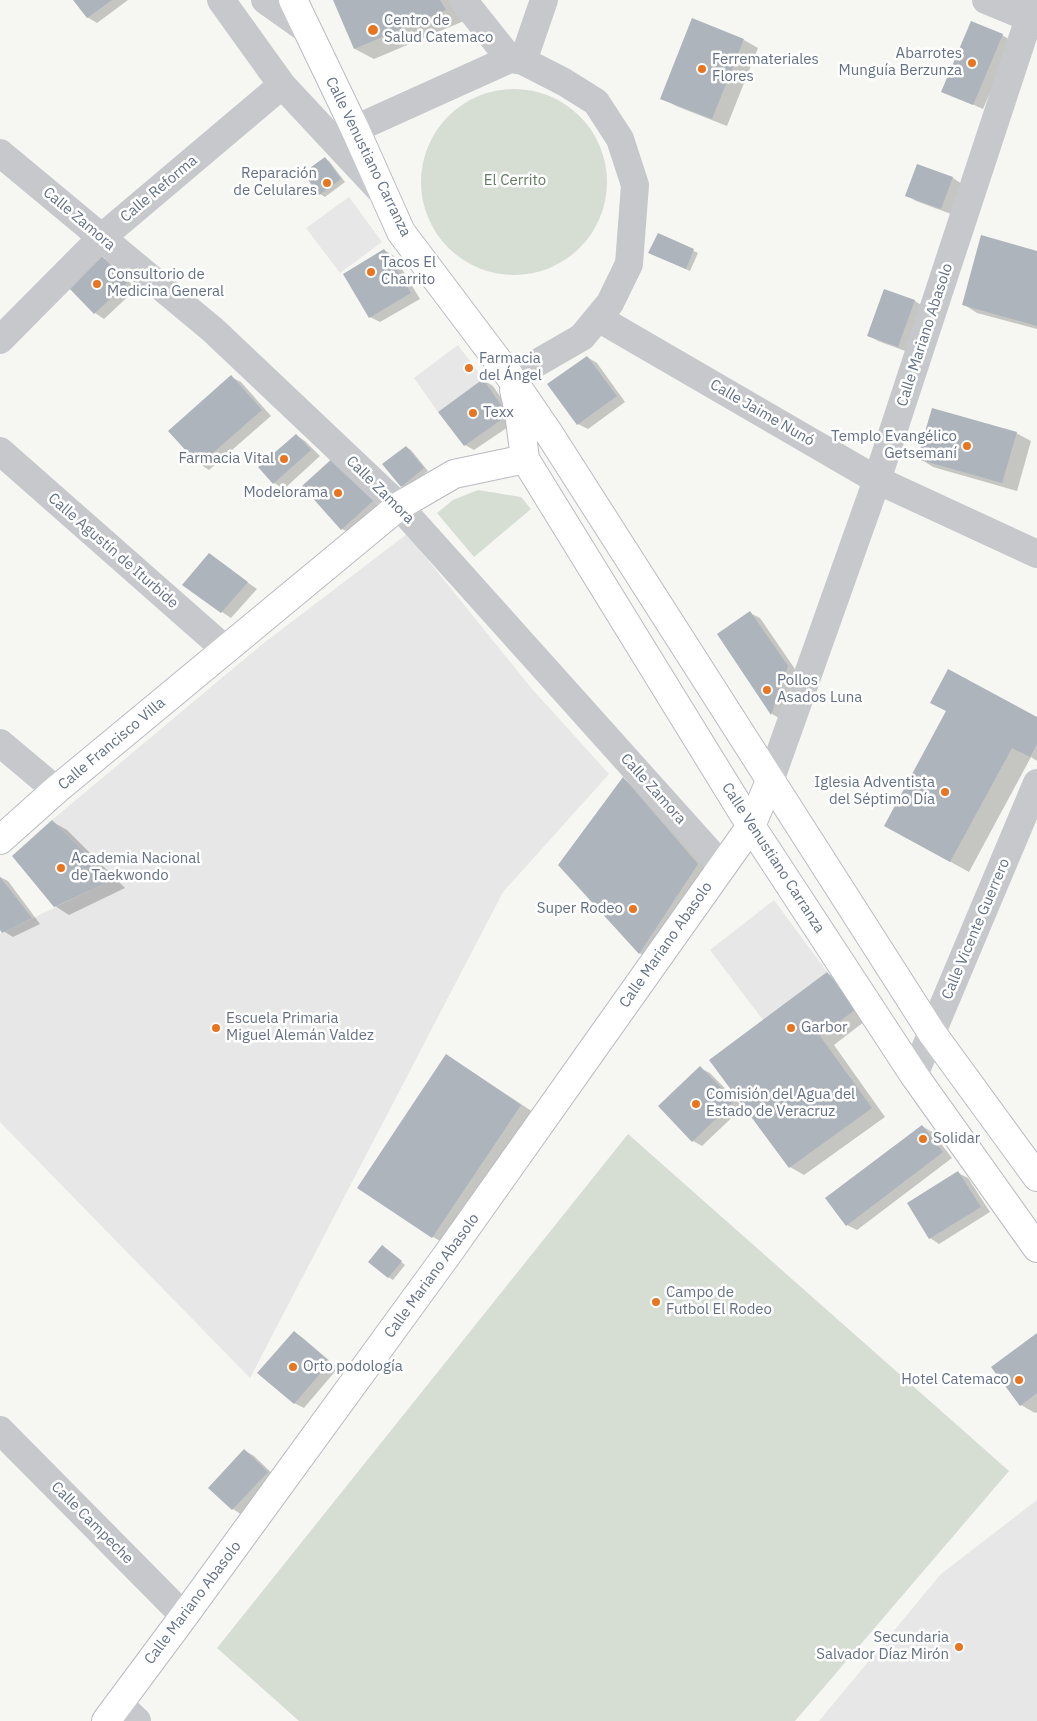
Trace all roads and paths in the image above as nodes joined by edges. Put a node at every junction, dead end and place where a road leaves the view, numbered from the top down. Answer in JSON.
{"nodes":[{"id":1,"x":221,"y":0,"type":"edge"},
{"id":2,"x":265,"y":0,"type":"edge"},
{"id":3,"x":293,"y":0,"type":"edge"},
{"id":4,"x":462,"y":0,"type":"edge"},
{"id":5,"x":544,"y":0,"type":"edge"},
{"id":6,"x":986,"y":0,"type":"edge"},
{"id":7,"x":1034,"y":13,"type":"edge"},
{"id":8,"x":306,"y":29,"type":"junction"},
{"id":9,"x":517,"y":60,"type":"junction"},
{"id":10,"x":282,"y":85,"type":"junction"},
{"id":11,"x":355,"y":129,"type":"junction"},
{"id":12,"x":0,"y":153,"type":"edge"},
{"id":13,"x":384,"y":194,"type":"junction"},
{"id":14,"x":101,"y":238,"type":"junction"},
{"id":15,"x":598,"y":318,"type":"junction"},
{"id":16,"x":0,"y":340,"type":"edge"},
{"id":17,"x":511,"y":378,"type":"junction"},
{"id":18,"x":550,"y":435,"type":"junction"},
{"id":19,"x":0,"y":451,"type":"edge"},
{"id":20,"x":525,"y":459,"type":"junction"},
{"id":21,"x":877,"y":480,"type":"junction"},
{"id":22,"x":398,"y":506,"type":"junction"},
{"id":23,"x":1037,"y":554,"type":"edge"},
{"id":24,"x":226,"y":650,"type":"junction"},
{"id":25,"x":0,"y":743,"type":"edge"},
{"id":26,"x":770,"y":781,"type":"junction"},
{"id":27,"x":1037,"y":783,"type":"edge"},
{"id":28,"x":56,"y":790,"type":"junction"},
{"id":29,"x":751,"y":826,"type":"junction"},
{"id":30,"x":0,"y":840,"type":"edge"},
{"id":31,"x":722,"y":866,"type":"junction"},
{"id":32,"x":932,"y":1033,"type":"junction"},
{"id":33,"x":914,"y":1075,"type":"junction"},
{"id":34,"x":1037,"y":1177,"type":"edge"},
{"id":35,"x":1033,"y":1234,"type":"edge"},
{"id":36,"x":0,"y":1430,"type":"edge"},
{"id":37,"x":184,"y":1616,"type":"junction"},
{"id":38,"x":120,"y":1715,"type":"edge"}],
"edges":[{"from":1,"to":10,"type":"street"},
{"from":2,"to":8,"type":"street"},
{"from":3,"to":8,"type":"main road","name":"Calle Venustiano Carranza"},
{"from":4,"to":9,"type":"street"},
{"from":5,"to":9,"type":"street"},
{"from":6,"to":7,"type":"street"},
{"from":7,"to":21,"type":"street","name":"Calle Mariano Abasolo"},
{"from":8,"to":11,"type":"main road","name":"Calle Venustiano Carranza"},
{"from":9,"to":11,"type":"street"},
{"from":9,"to":15,"type":"street"},
{"from":10,"to":13,"type":"street"},
{"from":10,"to":14,"type":"street","name":"Calle Reforma"},
{"from":11,"to":13,"type":"main road","name":"Calle Venustiano Carranza"},
{"from":12,"to":14,"type":"street","name":"Calle Zamora"},
{"from":13,"to":17,"type":"main road","name":"Calle Venustiano Carranza"},
{"from":14,"to":16,"type":"street","name":"Calle Reforma"},
{"from":14,"to":22,"type":"street","name":"Calle Zamora"},
{"from":15,"to":17,"type":"street"},
{"from":15,"to":21,"type":"street","name":"Calle Jaime Nunó"},
{"from":17,"to":18,"type":"main road","name":"Calle Venustiano Carranza"},
{"from":17,"to":20,"type":"main road"},
{"from":18,"to":20,"type":"main road"},
{"from":18,"to":26,"type":"main road"},
{"from":19,"to":24,"type":"street","name":"Calle Agustín de Iturbide"},
{"from":20,"to":22,"type":"main road","name":"Calle Francisco Villa"},
{"from":20,"to":29,"type":"main road","name":"Calle Venustiano Carranza"},
{"from":21,"to":23,"type":"street","name":"Calle Jaime Nunó"},
{"from":21,"to":26,"type":"street","name":"Calle Mariano Abasolo"},
{"from":22,"to":24,"type":"main road","name":"Calle Francisco Villa"},
{"from":22,"to":31,"type":"street","name":"Calle Zamora"},
{"from":24,"to":28,"type":"main road","name":"Calle Francisco Villa"},
{"from":25,"to":28,"type":"street"},
{"from":26,"to":29,"type":"main road","name":"Calle Mariano Abasolo"},
{"from":26,"to":32,"type":"main road"},
{"from":27,"to":32,"type":"street","name":"Calle Vicente Guerrero"},
{"from":28,"to":30,"type":"main road","name":"Calle Francisco Villa"},
{"from":29,"to":31,"type":"main road","name":"Calle Mariano Abasolo"},
{"from":29,"to":33,"type":"main road","name":"Calle Venustiano Carranza"},
{"from":31,"to":37,"type":"main road","name":"Calle Mariano Abasolo"},
{"from":32,"to":33,"type":"street","name":"Calle Vicente Guerrero"},
{"from":32,"to":34,"type":"main road"},
{"from":33,"to":35,"type":"main road","name":"Calle Venustiano Carranza"},
{"from":36,"to":37,"type":"street","name":"Calle Campeche"},
{"from":37,"to":38,"type":"main road","name":"Calle Mariano Abasolo"}]}
